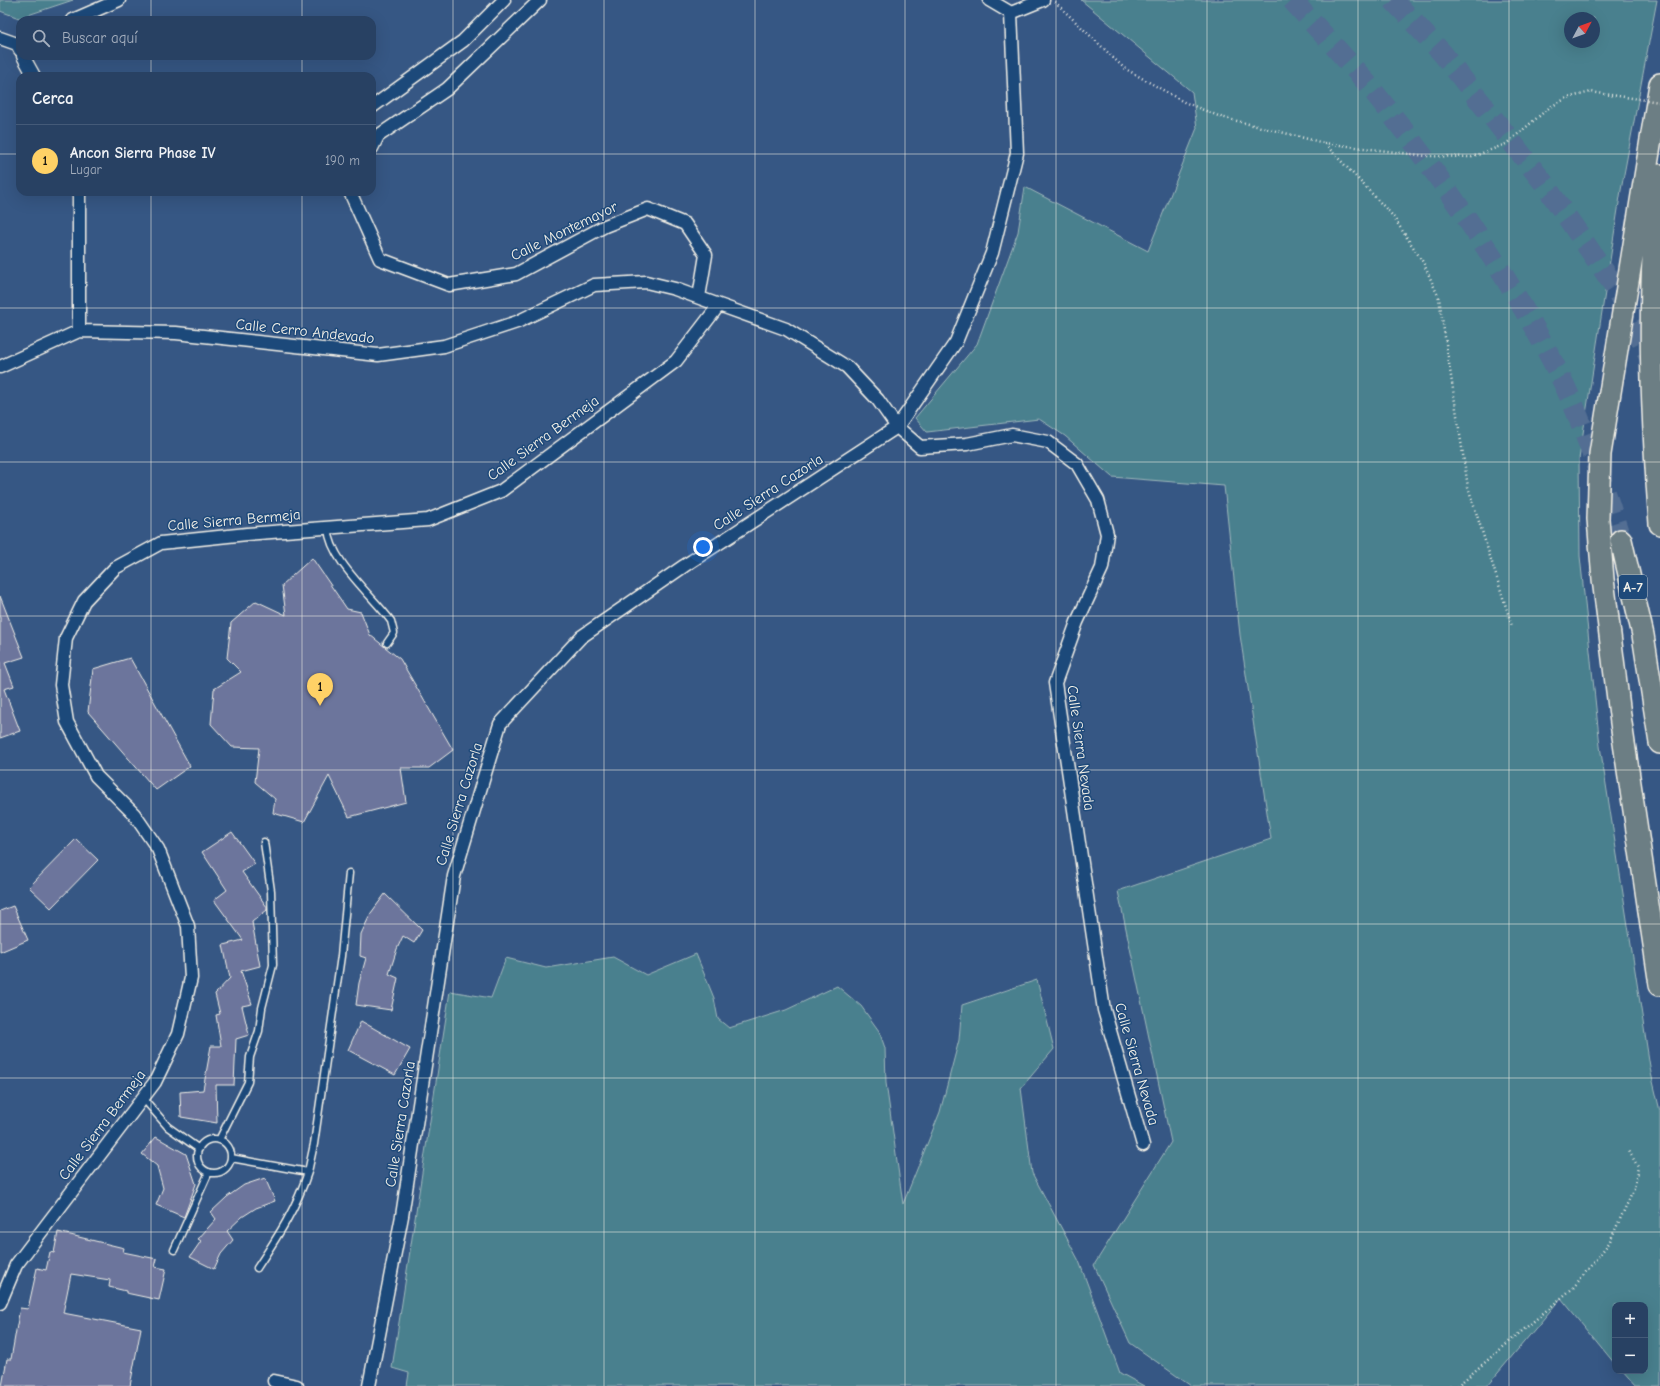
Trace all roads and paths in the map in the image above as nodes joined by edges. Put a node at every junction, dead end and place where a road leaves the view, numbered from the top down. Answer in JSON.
{"nodes":[{"id":1,"x":119,"y":0,"type":"edge"},
{"id":2,"x":504,"y":0,"type":"edge"},
{"id":3,"x":540,"y":0,"type":"edge"},
{"id":4,"x":989,"y":0,"type":"edge"},
{"id":5,"x":1043,"y":0,"type":"edge"},
{"id":6,"x":1053,"y":0,"type":"edge"},
{"id":7,"x":1011,"y":13,"type":"junction"},
{"id":8,"x":82,"y":16,"type":"edge"},
{"id":9,"x":0,"y":38,"type":"edge"},
{"id":10,"x":16,"y":45,"type":"edge"},
{"id":11,"x":25,"y":60,"type":"edge"},
{"id":12,"x":32,"y":72,"type":"edge"},
{"id":13,"x":1660,"y":84,"type":"edge"},
{"id":14,"x":1660,"y":102,"type":"edge"},
{"id":15,"x":376,"y":105,"type":"edge"},
{"id":16,"x":376,"y":140,"type":"edge"},
{"id":17,"x":1324,"y":143,"type":"junction"},
{"id":18,"x":1660,"y":175,"type":"edge"},
{"id":19,"x":79,"y":196,"type":"edge"},
{"id":20,"x":352,"y":196,"type":"edge"},
{"id":21,"x":699,"y":297,"type":"junction"},
{"id":22,"x":719,"y":305,"type":"junction"},
{"id":23,"x":79,"y":331,"type":"junction"},
{"id":24,"x":0,"y":367,"type":"edge"},
{"id":25,"x":897,"y":427,"type":"junction"},
{"id":26,"x":1660,"y":524,"type":"edge"},
{"id":27,"x":328,"y":528,"type":"junction"},
{"id":28,"x":1621,"y":540,"type":"tunnel mouth"},
{"id":29,"x":1512,"y":626,"type":"dead end"},
{"id":30,"x":387,"y":643,"type":"dead end"},
{"id":31,"x":1660,"y":743,"type":"edge"},
{"id":32,"x":264,"y":842,"type":"dead end"},
{"id":33,"x":349,"y":873,"type":"dead end"},
{"id":34,"x":1660,"y":985,"type":"edge"},
{"id":35,"x":143,"y":1098,"type":"junction"},
{"id":36,"x":219,"y":1140,"type":"junction"},
{"id":37,"x":1144,"y":1145,"type":"dead end"},
{"id":38,"x":199,"y":1149,"type":"junction"},
{"id":39,"x":1629,"y":1151,"type":"dead end"},
{"id":40,"x":231,"y":1158,"type":"junction"},
{"id":41,"x":209,"y":1172,"type":"junction"},
{"id":42,"x":308,"y":1172,"type":"junction"},
{"id":43,"x":174,"y":1250,"type":"dead end"},
{"id":44,"x":257,"y":1268,"type":"dead end"},
{"id":45,"x":0,"y":1303,"type":"edge"},
{"id":46,"x":274,"y":1381,"type":"dead end"},
{"id":47,"x":297,"y":1386,"type":"edge"},
{"id":48,"x":369,"y":1386,"type":"edge"},
{"id":49,"x":1457,"y":1386,"type":"edge"}],
"edges":[{"from":1,"to":8,"type":"street"},
{"from":2,"to":15,"type":"street"},
{"from":3,"to":16,"type":"street"},
{"from":4,"to":7,"type":"street"},
{"from":5,"to":7,"type":"street"},
{"from":6,"to":17,"type":"path"},
{"from":7,"to":25,"type":"street"},
{"from":9,"to":10,"type":"street"},
{"from":11,"to":12,"type":"street"},
{"from":13,"to":34,"type":"highway"},
{"from":14,"to":17,"type":"path","bridge":true},
{"from":17,"to":29,"type":"path"},
{"from":18,"to":26,"type":"highway"},
{"from":19,"to":23,"type":"street"},
{"from":20,"to":21,"type":"street","name":"Calle Montemayor"},
{"from":21,"to":22,"type":"street","name":"Calle Cerro Andevado"},
{"from":21,"to":23,"type":"street","name":"Calle Cerro Andevado"},
{"from":22,"to":25,"type":"street"},
{"from":22,"to":27,"type":"street","name":"Calle Sierra Bermeja"},
{"from":23,"to":24,"type":"street","name":"Calle Cerro Andevado"},
{"from":25,"to":37,"type":"street","name":"Calle Sierra Nevada"},
{"from":25,"to":48,"type":"street","name":"Calle Sierra Cazorla"},
{"from":27,"to":30,"type":"lane"},
{"from":27,"to":35,"type":"street","name":"Calle Sierra Bermeja"},
{"from":28,"to":31,"type":"highway","number":"A-7"},
{"from":32,"to":36,"type":"lane"},
{"from":33,"to":42,"type":"lane"},
{"from":35,"to":38,"type":"lane"},
{"from":35,"to":45,"type":"street","name":"Calle Sierra Bermeja"},
{"from":36,"to":38,"type":"lane"},
{"from":36,"to":40,"type":"lane"},
{"from":38,"to":41,"type":"lane"},
{"from":39,"to":49,"type":"path"},
{"from":40,"to":41,"type":"lane"},
{"from":40,"to":42,"type":"lane"},
{"from":41,"to":43,"type":"lane"},
{"from":42,"to":44,"type":"lane"},
{"from":46,"to":47,"type":"street"}]}
